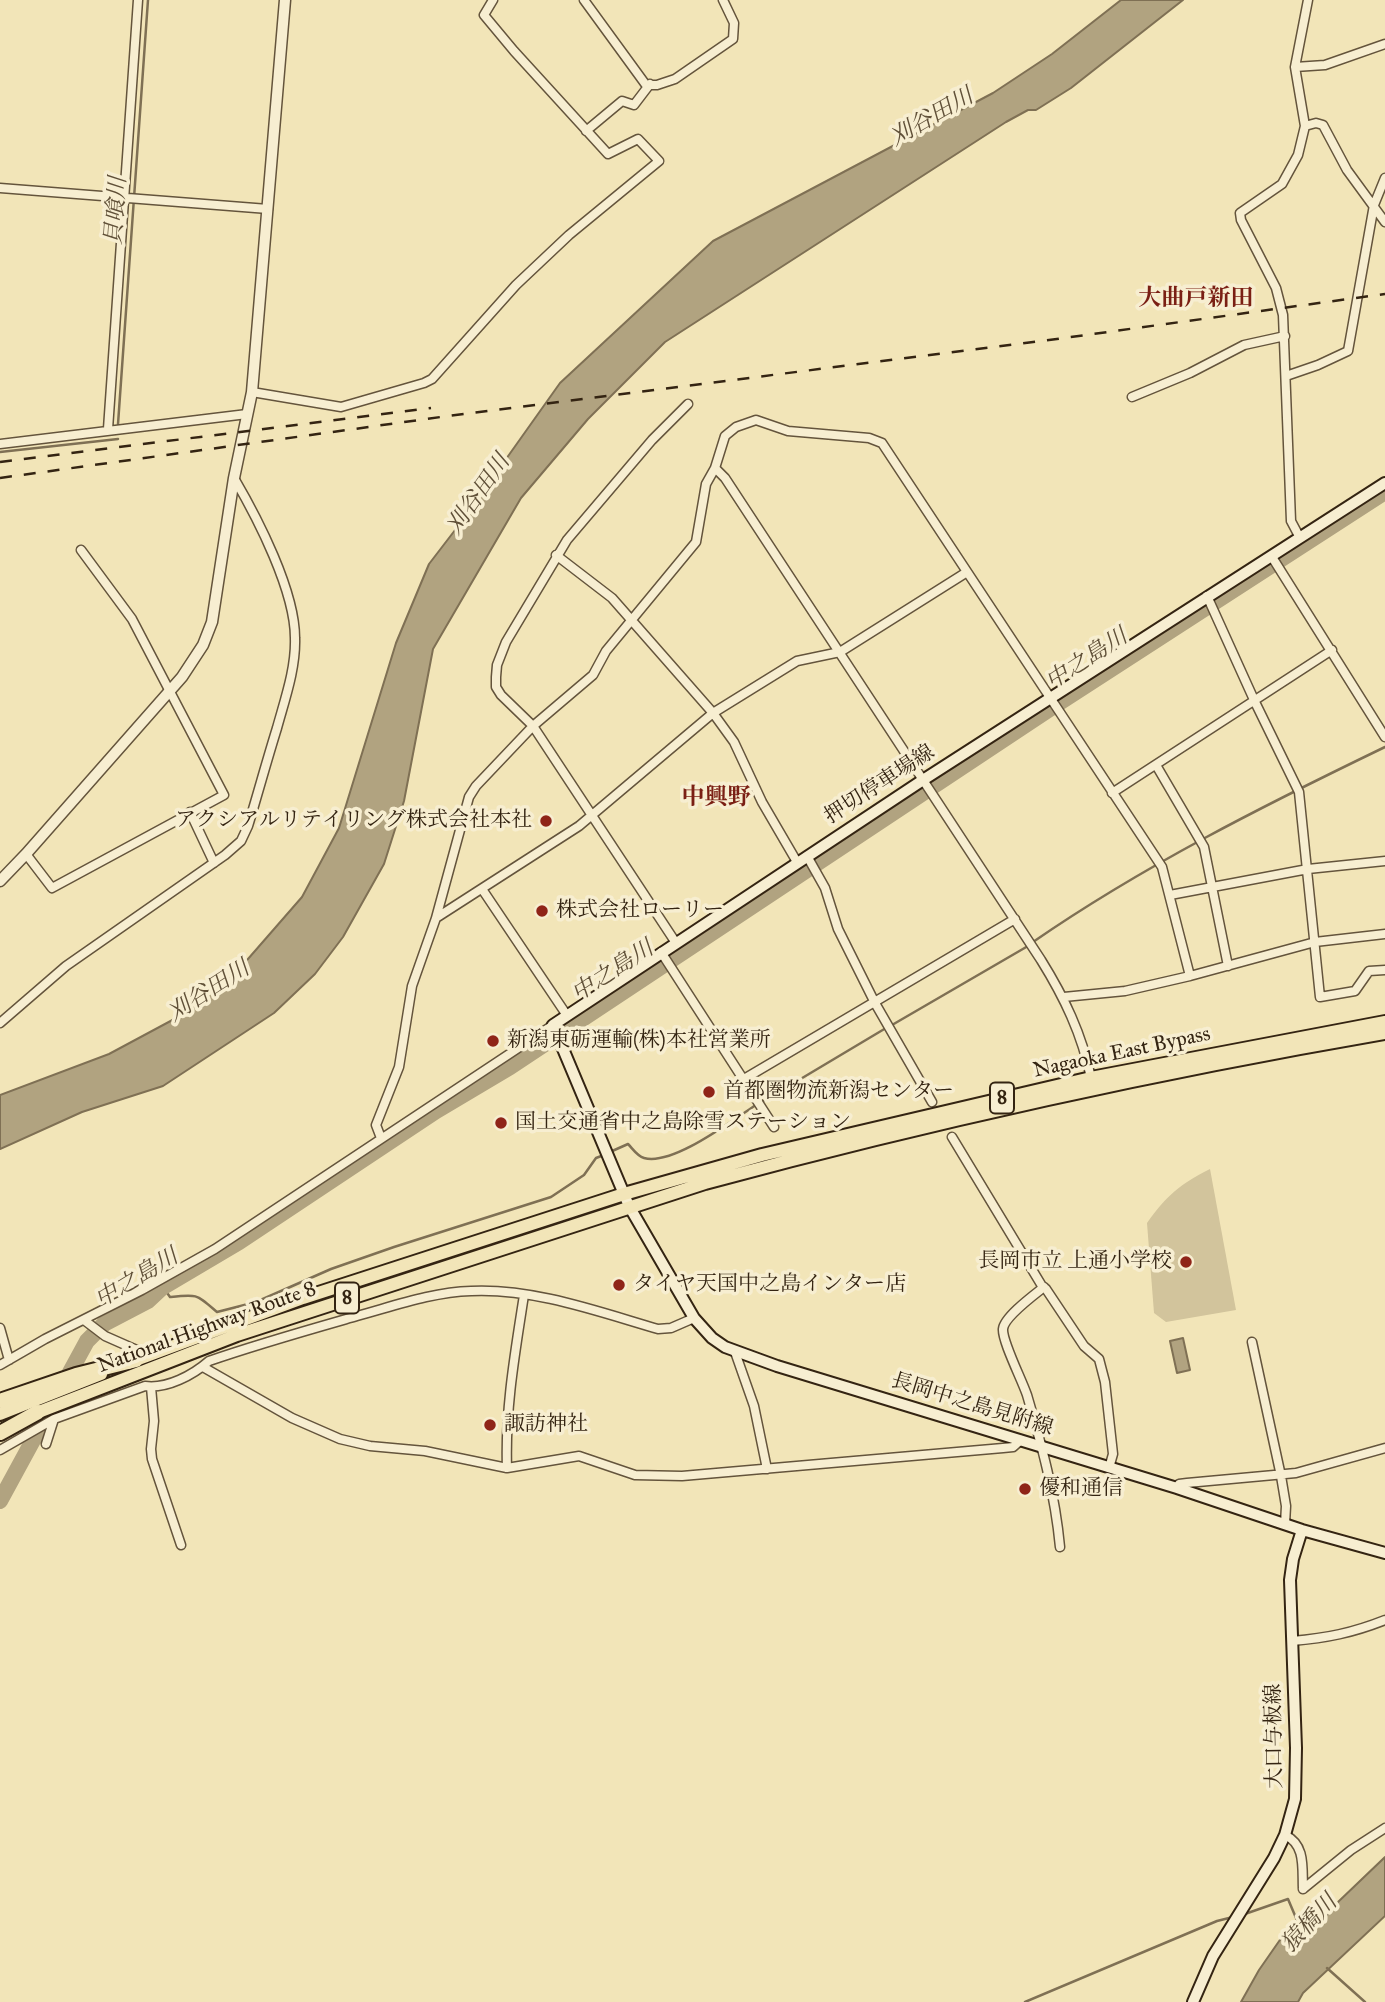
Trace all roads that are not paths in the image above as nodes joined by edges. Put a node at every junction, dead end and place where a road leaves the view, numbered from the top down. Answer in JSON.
{"nodes":[{"id":1,"x":138,"y":0,"type":"edge"},
{"id":2,"x":285,"y":0,"type":"edge"},
{"id":3,"x":493,"y":0,"type":"edge"},
{"id":4,"x":584,"y":0,"type":"edge"},
{"id":5,"x":723,"y":0,"type":"edge"},
{"id":6,"x":1308,"y":0,"type":"edge"},
{"id":7,"x":1385,"y":44,"type":"edge"},
{"id":8,"x":1295,"y":67,"type":"junction"},
{"id":9,"x":650,"y":84,"type":"junction"},
{"id":10,"x":1305,"y":126,"type":"junction"},
{"id":11,"x":586,"y":131,"type":"junction"},
{"id":12,"x":1385,"y":178,"type":"edge"},
{"id":13,"x":0,"y":188,"type":"edge"},
{"id":14,"x":125,"y":200,"type":"junction"},
{"id":15,"x":1374,"y":205,"type":"junction"},
{"id":16,"x":268,"y":209,"type":"junction"},
{"id":17,"x":1385,"y":222,"type":"edge"},
{"id":18,"x":1284,"y":336,"type":"junction"},
{"id":19,"x":1286,"y":376,"type":"junction"},
{"id":20,"x":252,"y":392,"type":"junction"},
{"id":21,"x":1132,"y":397,"type":"dead end"},
{"id":22,"x":688,"y":404,"type":"dead end"},
{"id":23,"x":247,"y":414,"type":"junction"},
{"id":24,"x":108,"y":429,"type":"junction"},
{"id":25,"x":0,"y":443,"type":"edge"},
{"id":26,"x":715,"y":468,"type":"junction"},
{"id":27,"x":234,"y":478,"type":"junction"},
{"id":28,"x":1385,"y":482,"type":"edge"},
{"id":29,"x":1300,"y":538,"type":"junction"},
{"id":30,"x":81,"y":550,"type":"dead end"},
{"id":31,"x":556,"y":555,"type":"junction"},
{"id":32,"x":1272,"y":556,"type":"junction"},
{"id":33,"x":967,"y":572,"type":"junction"},
{"id":34,"x":1208,"y":596,"type":"junction"},
{"id":35,"x":631,"y":621,"type":"junction"},
{"id":36,"x":1332,"y":650,"type":"junction"},
{"id":37,"x":840,"y":652,"type":"junction"},
{"id":38,"x":170,"y":689,"type":"junction"},
{"id":39,"x":1049,"y":697,"type":"junction"},
{"id":40,"x":1255,"y":702,"type":"junction"},
{"id":41,"x":713,"y":713,"type":"junction"},
{"id":42,"x":533,"y":726,"type":"junction"},
{"id":43,"x":1385,"y":737,"type":"edge"},
{"id":44,"x":1156,"y":765,"type":"junction"},
{"id":45,"x":926,"y":786,"type":"junction"},
{"id":46,"x":1112,"y":793,"type":"junction"},
{"id":47,"x":190,"y":812,"type":"junction"},
{"id":48,"x":591,"y":816,"type":"junction"},
{"id":49,"x":26,"y":854,"type":"junction"},
{"id":50,"x":802,"y":859,"type":"junction"},
{"id":51,"x":1385,"y":861,"type":"edge"},
{"id":52,"x":214,"y":863,"type":"junction"},
{"id":53,"x":1308,"y":869,"type":"junction"},
{"id":54,"x":0,"y":881,"type":"edge"},
{"id":55,"x":1213,"y":887,"type":"junction"},
{"id":56,"x":482,"y":889,"type":"junction"},
{"id":57,"x":1170,"y":895,"type":"junction"},
{"id":58,"x":436,"y":918,"type":"junction"},
{"id":59,"x":1015,"y":919,"type":"junction"},
{"id":60,"x":1385,"y":934,"type":"edge"},
{"id":61,"x":1315,"y":942,"type":"junction"},
{"id":62,"x":676,"y":943,"type":"junction"},
{"id":63,"x":661,"y":952,"type":"junction"},
{"id":64,"x":1228,"y":966,"type":"junction"},
{"id":65,"x":1385,"y":970,"type":"edge"},
{"id":66,"x":1190,"y":976,"type":"junction"},
{"id":67,"x":1064,"y":998,"type":"junction"},
{"id":68,"x":875,"y":1003,"type":"junction"},
{"id":69,"x":566,"y":1014,"type":"junction"},
{"id":70,"x":1385,"y":1022,"type":"edge"},
{"id":71,"x":0,"y":1023,"type":"edge"},
{"id":72,"x":552,"y":1025,"type":"junction"},
{"id":73,"x":1385,"y":1033,"type":"edge"},
{"id":74,"x":1091,"y":1077,"type":"junction"},
{"id":75,"x":744,"y":1079,"type":"junction"},
{"id":76,"x":932,"y":1102,"type":"dead end"},
{"id":77,"x":774,"y":1127,"type":"dead end"},
{"id":78,"x":952,"y":1137,"type":"dead end"},
{"id":79,"x":381,"y":1138,"type":"junction"},
{"id":80,"x":627,"y":1200,"type":"junction"},
{"id":81,"x":1044,"y":1287,"type":"junction"},
{"id":82,"x":524,"y":1295,"type":"junction"},
{"id":83,"x":312,"y":1310,"type":"junction"},
{"id":84,"x":694,"y":1318,"type":"junction"},
{"id":85,"x":84,"y":1320,"type":"junction"},
{"id":86,"x":0,"y":1328,"type":"edge"},
{"id":87,"x":318,"y":1328,"type":"junction"},
{"id":88,"x":1252,"y":1342,"type":"dead end"},
{"id":89,"x":735,"y":1352,"type":"junction"},
{"id":90,"x":142,"y":1357,"type":"junction"},
{"id":91,"x":9,"y":1360,"type":"junction"},
{"id":92,"x":0,"y":1365,"type":"edge"},
{"id":93,"x":202,"y":1367,"type":"junction"},
{"id":94,"x":151,"y":1387,"type":"junction"},
{"id":95,"x":44,"y":1392,"type":"junction"},
{"id":96,"x":0,"y":1401,"type":"edge"},
{"id":97,"x":38,"y":1412,"type":"junction"},
{"id":98,"x":0,"y":1414,"type":"edge"},
{"id":99,"x":54,"y":1419,"type":"junction"},
{"id":100,"x":0,"y":1427,"type":"edge"},
{"id":101,"x":0,"y":1433,"type":"edge"},
{"id":102,"x":1021,"y":1440,"type":"junction"},
{"id":103,"x":46,"y":1444,"type":"dead end"},
{"id":104,"x":1043,"y":1447,"type":"junction"},
{"id":105,"x":1385,"y":1448,"type":"edge"},
{"id":106,"x":0,"y":1450,"type":"edge"},
{"id":107,"x":507,"y":1468,"type":"junction"},
{"id":108,"x":1110,"y":1468,"type":"junction"},
{"id":109,"x":767,"y":1469,"type":"junction"},
{"id":110,"x":1281,"y":1476,"type":"junction"},
{"id":111,"x":1177,"y":1488,"type":"junction"},
{"id":112,"x":1285,"y":1524,"type":"junction"},
{"id":113,"x":1302,"y":1530,"type":"junction"},
{"id":114,"x":181,"y":1545,"type":"dead end"},
{"id":115,"x":1060,"y":1548,"type":"dead end"},
{"id":116,"x":1385,"y":1553,"type":"edge"},
{"id":117,"x":1385,"y":1620,"type":"edge"},
{"id":118,"x":1292,"y":1641,"type":"junction"},
{"id":119,"x":1385,"y":1828,"type":"edge"},
{"id":120,"x":1285,"y":1835,"type":"junction"},
{"id":121,"x":1193,"y":2002,"type":"edge"}],
"edges":[{"from":1,"to":14,"type":"street"},
{"from":2,"to":16,"type":"street"},
{"from":3,"to":11,"type":"street"},
{"from":4,"to":9,"type":"street"},
{"from":5,"to":9,"type":"street"},
{"from":6,"to":8,"type":"street"},
{"from":7,"to":8,"type":"street"},
{"from":8,"to":10,"type":"street"},
{"from":9,"to":11,"type":"street"},
{"from":10,"to":15,"type":"street"},
{"from":10,"to":18,"type":"street"},
{"from":11,"to":20,"type":"street"},
{"from":12,"to":15,"type":"street"},
{"from":13,"to":14,"type":"street"},
{"from":14,"to":16,"type":"street"},
{"from":14,"to":24,"type":"street"},
{"from":15,"to":17,"type":"street"},
{"from":15,"to":19,"type":"street"},
{"from":16,"to":20,"type":"street"},
{"from":18,"to":19,"type":"street"},
{"from":18,"to":21,"type":"street"},
{"from":19,"to":29,"type":"street"},
{"from":20,"to":23,"type":"street"},
{"from":22,"to":31,"type":"street"},
{"from":23,"to":24,"type":"street"},
{"from":23,"to":27,"type":"street"},
{"from":24,"to":25,"type":"street"},
{"from":26,"to":33,"type":"street"},
{"from":26,"to":35,"type":"street"},
{"from":26,"to":37,"type":"street"},
{"from":27,"to":38,"type":"street"},
{"from":27,"to":52,"type":"street"},
{"from":28,"to":29,"type":"main road","name":"押切停車場線"},
{"from":29,"to":32,"type":"main road","name":"押切停車場線"},
{"from":30,"to":38,"type":"street"},
{"from":31,"to":35,"type":"street"},
{"from":31,"to":42,"type":"street"},
{"from":32,"to":34,"type":"main road","name":"押切停車場線"},
{"from":32,"to":36,"type":"street"},
{"from":33,"to":37,"type":"street"},
{"from":33,"to":39,"type":"street"},
{"from":34,"to":39,"type":"main road","name":"押切停車場線"},
{"from":34,"to":40,"type":"street"},
{"from":35,"to":41,"type":"street"},
{"from":35,"to":42,"type":"street"},
{"from":36,"to":40,"type":"street"},
{"from":36,"to":43,"type":"street"},
{"from":37,"to":41,"type":"street"},
{"from":37,"to":45,"type":"street"},
{"from":38,"to":47,"type":"street"},
{"from":38,"to":49,"type":"street"},
{"from":39,"to":45,"type":"main road","name":"押切停車場線"},
{"from":39,"to":46,"type":"street"},
{"from":40,"to":44,"type":"street"},
{"from":40,"to":53,"type":"street"},
{"from":41,"to":48,"type":"street"},
{"from":41,"to":50,"type":"street"},
{"from":42,"to":48,"type":"street"},
{"from":42,"to":58,"type":"street"},
{"from":44,"to":46,"type":"street"},
{"from":44,"to":55,"type":"street"},
{"from":45,"to":50,"type":"main road","name":"押切停車場線"},
{"from":45,"to":59,"type":"street"},
{"from":46,"to":57,"type":"street"},
{"from":47,"to":49,"type":"street"},
{"from":47,"to":52,"type":"street"},
{"from":48,"to":56,"type":"street"},
{"from":48,"to":62,"type":"street"},
{"from":49,"to":54,"type":"street"},
{"from":50,"to":62,"type":"main road","name":"押切停車場線"},
{"from":50,"to":68,"type":"street"},
{"from":51,"to":53,"type":"street"},
{"from":52,"to":71,"type":"street"},
{"from":53,"to":55,"type":"street"},
{"from":53,"to":61,"type":"street"},
{"from":55,"to":57,"type":"street"},
{"from":55,"to":64,"type":"street"},
{"from":56,"to":58,"type":"street"},
{"from":56,"to":69,"type":"street"},
{"from":57,"to":66,"type":"street"},
{"from":58,"to":79,"type":"street"},
{"from":59,"to":67,"type":"street"},
{"from":59,"to":68,"type":"street"},
{"from":60,"to":61,"type":"street"},
{"from":61,"to":64,"type":"street"},
{"from":61,"to":65,"type":"street"},
{"from":62,"to":63,"type":"main road","name":"押切停車場線"},
{"from":63,"to":69,"type":"main road","name":"押切停車場線"},
{"from":63,"to":75,"type":"street"},
{"from":64,"to":66,"type":"street"},
{"from":66,"to":67,"type":"street"},
{"from":67,"to":74,"type":"street"},
{"from":68,"to":75,"type":"street"},
{"from":68,"to":76,"type":"street"},
{"from":69,"to":72,"type":"main road","name":"押切停車場線"},
{"from":70,"to":74,"type":"highway","name":"Nagaoka East Bypass","number":"8"},
{"from":72,"to":79,"type":"street"},
{"from":72,"to":80,"type":"main road"},
{"from":73,"to":80,"type":"highway","name":"Nagaoka East Bypass","number":"8"},
{"from":74,"to":80,"type":"highway","name":"Nagaoka East Bypass","number":"8"},
{"from":75,"to":77,"type":"street"},
{"from":78,"to":81,"type":"street"},
{"from":79,"to":85,"type":"street"},
{"from":80,"to":83,"type":"highway","name":"National Highway Route 8","number":"8"},
{"from":80,"to":84,"type":"main road","name":"長岡中之島見附線"},
{"from":80,"to":90,"type":"highway","name":"National Highway Route 8","number":"8"},
{"from":81,"to":104,"type":"street"},
{"from":81,"to":108,"type":"street"},
{"from":82,"to":84,"type":"street"},
{"from":82,"to":87,"type":"street"},
{"from":82,"to":107,"type":"street"},
{"from":83,"to":87,"type":"street"},
{"from":83,"to":97,"type":"highway","name":"National Highway Route 8","number":"8"},
{"from":84,"to":89,"type":"main road","name":"長岡中之島見附線"},
{"from":85,"to":90,"type":"street"},
{"from":85,"to":91,"type":"street"},
{"from":86,"to":91,"type":"street"},
{"from":87,"to":93,"type":"street"},
{"from":88,"to":110,"type":"street"},
{"from":89,"to":102,"type":"main road","name":"長岡中之島見附線"},
{"from":89,"to":109,"type":"street"},
{"from":90,"to":95,"type":"highway"},
{"from":91,"to":92,"type":"street"},
{"from":93,"to":94,"type":"street"},
{"from":93,"to":107,"type":"street"},
{"from":94,"to":99,"type":"street"},
{"from":94,"to":114,"type":"street"},
{"from":95,"to":96,"type":"highway"},
{"from":95,"to":98,"type":"highway"},
{"from":97,"to":100,"type":"highway","name":"National Highway Route 8","number":"8"},
{"from":97,"to":101,"type":"highway"},
{"from":99,"to":103,"type":"street"},
{"from":99,"to":106,"type":"street"},
{"from":102,"to":104,"type":"main road","name":"長岡中之島見附線"},
{"from":102,"to":109,"type":"street"},
{"from":104,"to":108,"type":"main road","name":"長岡中之島見附線"},
{"from":104,"to":115,"type":"street"},
{"from":105,"to":110,"type":"street"},
{"from":107,"to":109,"type":"street"},
{"from":108,"to":111,"type":"main road","name":"長岡中之島見附線"},
{"from":110,"to":111,"type":"street"},
{"from":110,"to":112,"type":"street"},
{"from":111,"to":112,"type":"main road","name":"長岡中之島見附線"},
{"from":112,"to":113,"type":"main road","name":"長岡中之島見附線"},
{"from":113,"to":116,"type":"main road","name":"長岡中之島見附線"},
{"from":113,"to":118,"type":"main road","name":"大口与板線"},
{"from":117,"to":118,"type":"street"},
{"from":118,"to":120,"type":"main road","name":"大口与板線"},
{"from":119,"to":120,"type":"street"},
{"from":120,"to":121,"type":"main road","name":"大口与板線"}]}
